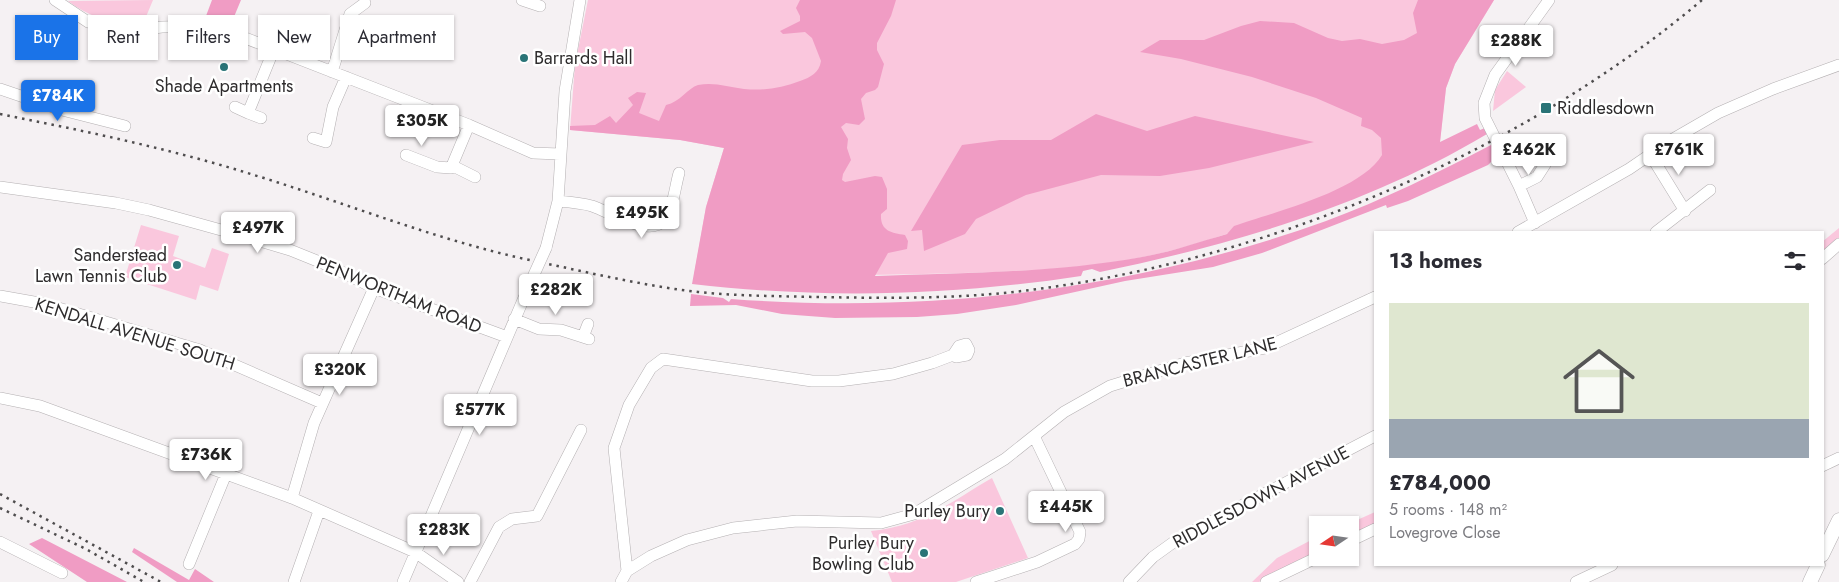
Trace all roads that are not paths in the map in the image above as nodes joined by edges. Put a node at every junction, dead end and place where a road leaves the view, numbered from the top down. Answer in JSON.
{"nodes":[{"id":1,"x":55,"y":0,"type":"edge"},
{"id":2,"x":522,"y":0,"type":"edge"},
{"id":3,"x":580,"y":0,"type":"edge"},
{"id":4,"x":1549,"y":0,"type":"edge"},
{"id":5,"x":365,"y":3,"type":"dead end"},
{"id":6,"x":540,"y":6,"type":"dead end"},
{"id":7,"x":258,"y":43,"type":"edge"},
{"id":8,"x":270,"y":60,"type":"edge"},
{"id":9,"x":302,"y":60,"type":"edge"},
{"id":10,"x":1839,"y":66,"type":"edge"},
{"id":11,"x":332,"y":72,"type":"junction"},
{"id":12,"x":346,"y":77,"type":"junction"},
{"id":13,"x":0,"y":89,"type":"edge"},
{"id":14,"x":235,"y":107,"type":"dead end"},
{"id":15,"x":248,"y":113,"type":"junction"},
{"id":16,"x":260,"y":118,"type":"dead end"},
{"id":17,"x":469,"y":125,"type":"junction"},
{"id":18,"x":126,"y":126,"type":"dead end"},
{"id":19,"x":313,"y":138,"type":"dead end"},
{"id":20,"x":1556,"y":149,"type":"dead end"},
{"id":21,"x":560,"y":154,"type":"junction"},
{"id":22,"x":1650,"y":154,"type":"junction"},
{"id":23,"x":406,"y":155,"type":"dead end"},
{"id":24,"x":453,"y":166,"type":"junction"},
{"id":25,"x":475,"y":177,"type":"dead end"},
{"id":26,"x":674,"y":178,"type":"dead end"},
{"id":27,"x":1519,"y":186,"type":"junction"},
{"id":28,"x":0,"y":187,"type":"edge"},
{"id":29,"x":1710,"y":190,"type":"dead end"},
{"id":30,"x":558,"y":200,"type":"junction"},
{"id":31,"x":1685,"y":210,"type":"junction"},
{"id":32,"x":1527,"y":229,"type":"edge"},
{"id":33,"x":1657,"y":231,"type":"edge"},
{"id":34,"x":1839,"y":244,"type":"edge"},
{"id":35,"x":1824,"y":257,"type":"edge"},
{"id":36,"x":374,"y":288,"type":"junction"},
{"id":37,"x":0,"y":296,"type":"edge"},
{"id":38,"x":1374,"y":297,"type":"edge"},
{"id":39,"x":514,"y":319,"type":"junction"},
{"id":40,"x":588,"y":324,"type":"dead end"},
{"id":41,"x":507,"y":337,"type":"junction"},
{"id":42,"x":953,"y":355,"type":"dead end"},
{"id":43,"x":0,"y":398,"type":"edge"},
{"id":44,"x":322,"y":403,"type":"junction"},
{"id":45,"x":581,"y":430,"type":"dead end"},
{"id":46,"x":1034,"y":436,"type":"junction"},
{"id":47,"x":1374,"y":437,"type":"edge"},
{"id":48,"x":1839,"y":458,"type":"edge"},
{"id":49,"x":1824,"y":465,"type":"edge"},
{"id":50,"x":226,"y":474,"type":"junction"},
{"id":51,"x":292,"y":498,"type":"junction"},
{"id":52,"x":319,"y":511,"type":"junction"},
{"id":53,"x":1839,"y":520,"type":"edge"},
{"id":54,"x":1374,"y":529,"type":"edge"},
{"id":55,"x":1359,"y":537,"type":"edge"},
{"id":56,"x":0,"y":542,"type":"edge"},
{"id":57,"x":1824,"y":550,"type":"edge"},
{"id":58,"x":415,"y":552,"type":"junction"},
{"id":59,"x":1309,"y":561,"type":"edge"},
{"id":60,"x":188,"y":564,"type":"dead end"},
{"id":61,"x":1610,"y":566,"type":"edge"},
{"id":62,"x":1818,"y":566,"type":"edge"},
{"id":63,"x":627,"y":571,"type":"junction"},
{"id":64,"x":62,"y":573,"type":"dead end"},
{"id":65,"x":294,"y":582,"type":"edge"},
{"id":66,"x":403,"y":582,"type":"edge"},
{"id":67,"x":458,"y":582,"type":"edge"},
{"id":68,"x":470,"y":582,"type":"edge"},
{"id":69,"x":621,"y":582,"type":"edge"},
{"id":70,"x":976,"y":582,"type":"edge"},
{"id":71,"x":1129,"y":582,"type":"edge"},
{"id":72,"x":1266,"y":582,"type":"edge"},
{"id":73,"x":1576,"y":582,"type":"edge"},
{"id":74,"x":1810,"y":582,"type":"edge"}],
"edges":[{"from":1,"to":7,"type":"street"},
{"from":2,"to":6,"type":"street"},
{"from":3,"to":21,"type":"street"},
{"from":4,"to":27,"type":"street"},
{"from":5,"to":11,"type":"street"},
{"from":8,"to":15,"type":"street"},
{"from":9,"to":11,"type":"street"},
{"from":10,"to":22,"type":"street"},
{"from":11,"to":12,"type":"street"},
{"from":12,"to":17,"type":"street"},
{"from":12,"to":19,"type":"street"},
{"from":13,"to":18,"type":"street"},
{"from":14,"to":15,"type":"street"},
{"from":15,"to":16,"type":"street"},
{"from":17,"to":21,"type":"street"},
{"from":17,"to":24,"type":"street"},
{"from":20,"to":27,"type":"street"},
{"from":21,"to":30,"type":"street"},
{"from":22,"to":31,"type":"street"},
{"from":22,"to":32,"type":"street"},
{"from":23,"to":24,"type":"street"},
{"from":24,"to":25,"type":"street"},
{"from":26,"to":30,"type":"street"},
{"from":27,"to":32,"type":"street"},
{"from":28,"to":36,"type":"street","name":"PENWORTHAM ROAD"},
{"from":29,"to":31,"type":"street"},
{"from":30,"to":39,"type":"street","bridge":true},
{"from":31,"to":33,"type":"street"},
{"from":34,"to":35,"type":"street"},
{"from":36,"to":41,"type":"street","name":"PENWORTHAM ROAD"},
{"from":36,"to":44,"type":"street"},
{"from":37,"to":44,"type":"street","name":"KENDALL AVENUE SOUTH"},
{"from":38,"to":46,"type":"street","name":"BRANCASTER LANE"},
{"from":39,"to":40,"type":"street"},
{"from":39,"to":41,"type":"street"},
{"from":41,"to":58,"type":"street"},
{"from":42,"to":63,"type":"street"},
{"from":43,"to":50,"type":"street"},
{"from":44,"to":51,"type":"street"},
{"from":45,"to":68,"type":"street"},
{"from":46,"to":63,"type":"street","name":"BRANCASTER LANE"},
{"from":46,"to":70,"type":"street"},
{"from":47,"to":71,"type":"street","name":"RIDDLESDOWN AVENUE"},
{"from":48,"to":49,"type":"street"},
{"from":50,"to":51,"type":"street"},
{"from":50,"to":60,"type":"street"},
{"from":51,"to":52,"type":"street"},
{"from":52,"to":58,"type":"street"},
{"from":52,"to":65,"type":"street"},
{"from":53,"to":57,"type":"main road"},
{"from":54,"to":55,"type":"street"},
{"from":56,"to":64,"type":"street"},
{"from":58,"to":66,"type":"street"},
{"from":58,"to":67,"type":"street"},
{"from":59,"to":72,"type":"street"},
{"from":61,"to":73,"type":"street"},
{"from":62,"to":74,"type":"main road"},
{"from":63,"to":69,"type":"street","name":"BRANCASTER LANE"}]}
